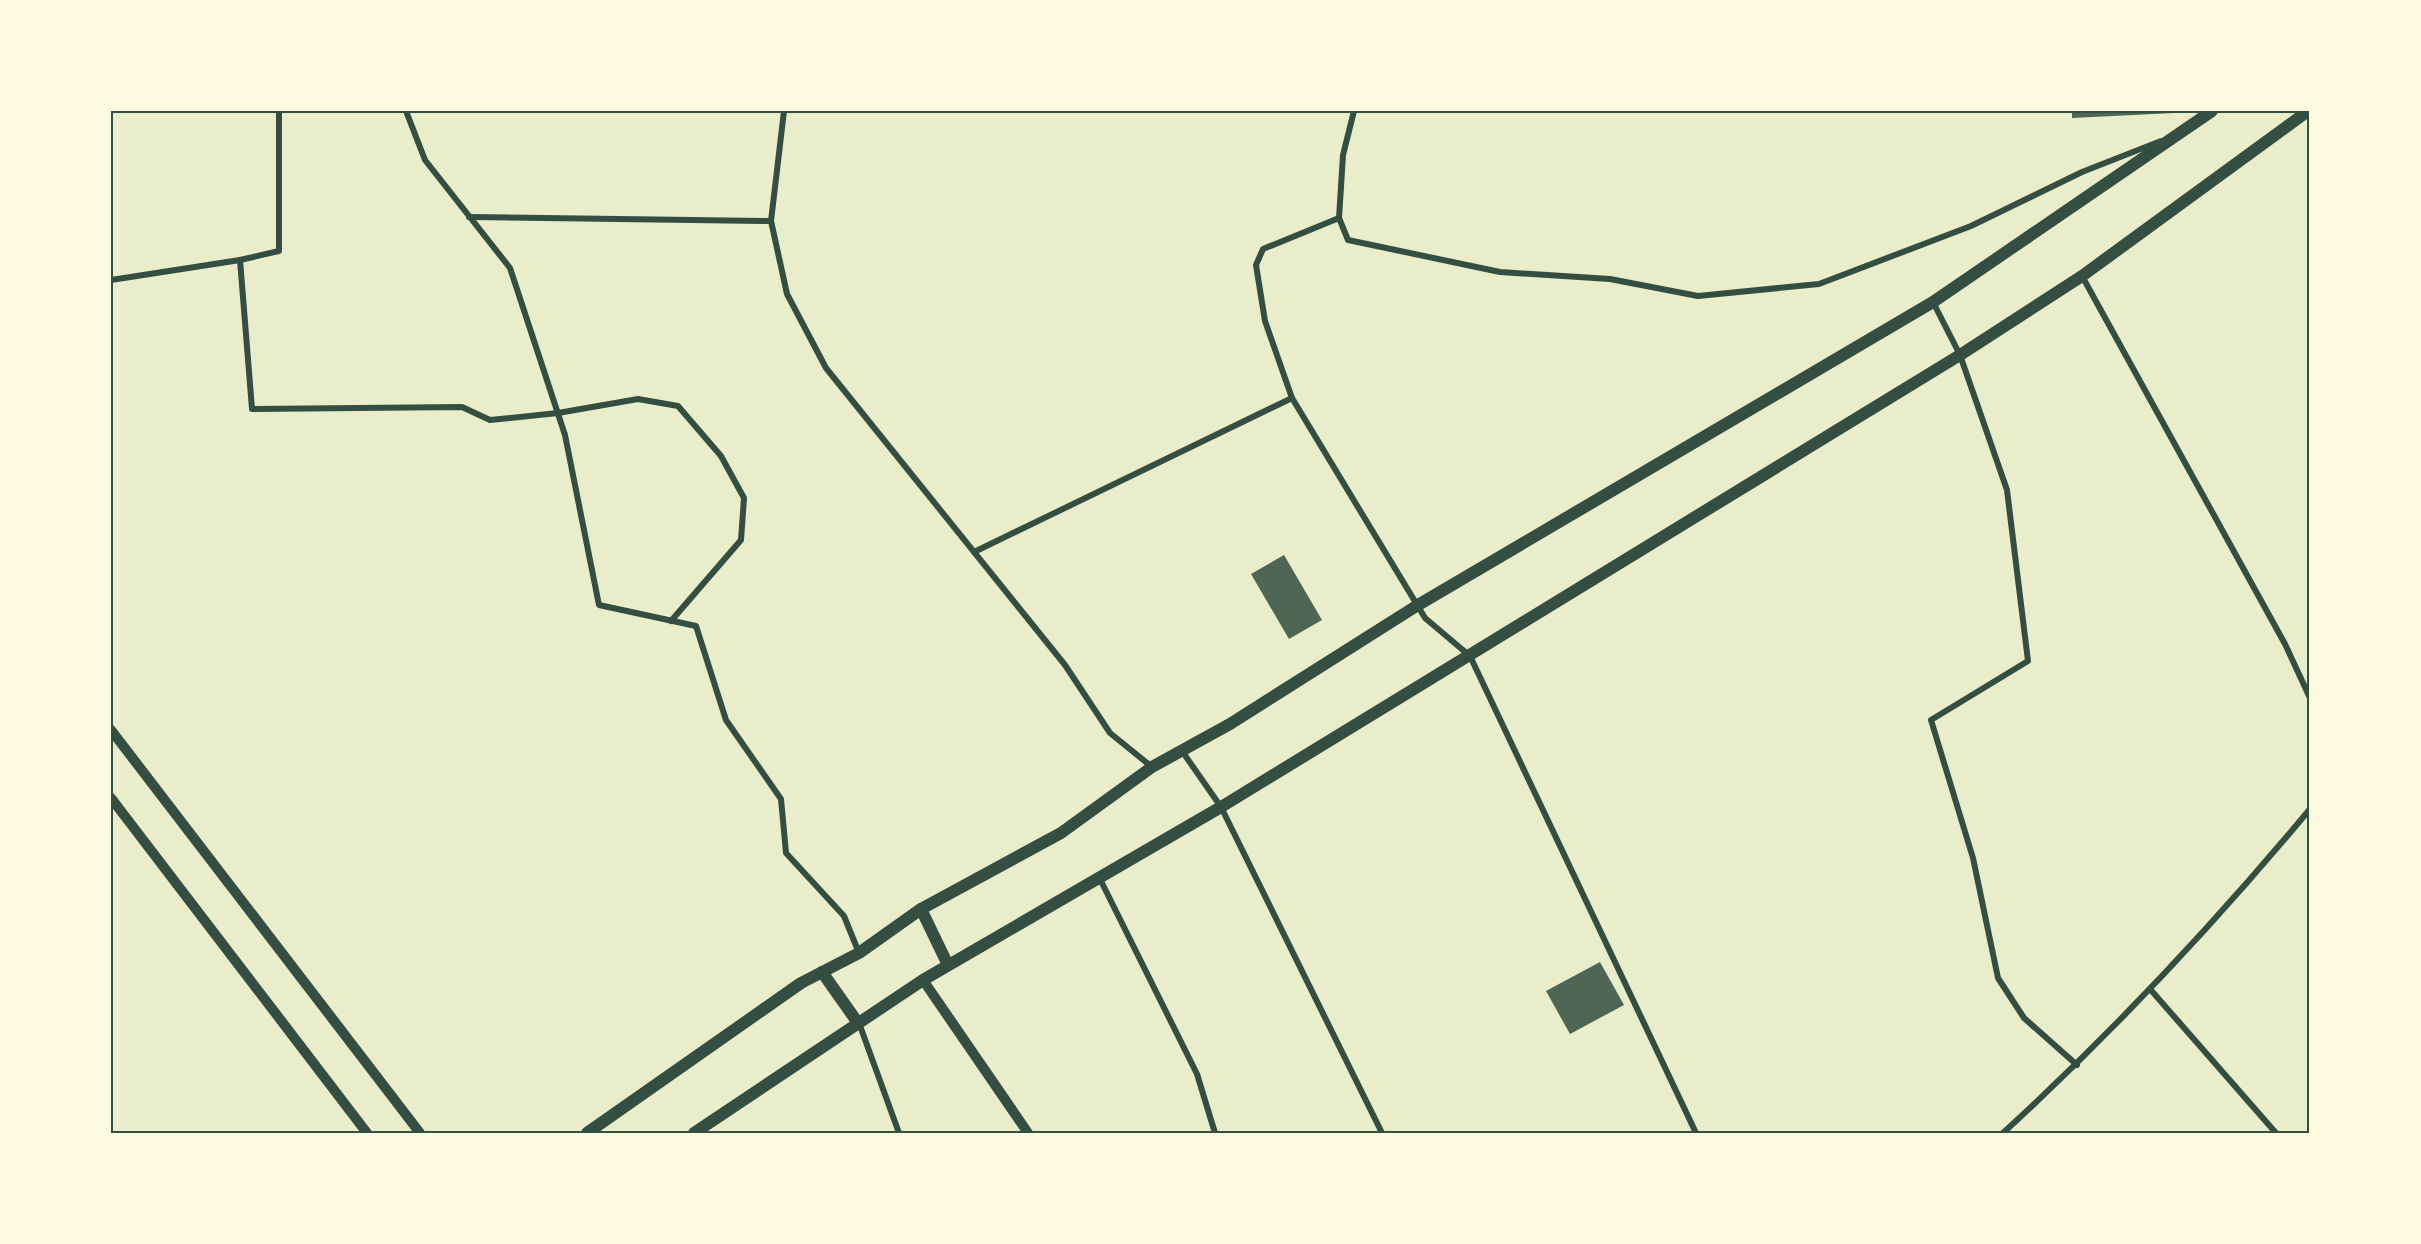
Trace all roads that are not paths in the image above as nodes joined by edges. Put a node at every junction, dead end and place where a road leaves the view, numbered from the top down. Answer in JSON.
{"nodes":[{"id":1,"x":279,"y":111,"type":"edge"},
{"id":2,"x":406,"y":111,"type":"edge"},
{"id":3,"x":784,"y":111,"type":"edge"},
{"id":4,"x":1354,"y":111,"type":"edge"},
{"id":5,"x":2212,"y":111,"type":"edge"},
{"id":6,"x":2308,"y":111,"type":"edge"},
{"id":7,"x":2186,"y":131,"type":"junction"},
{"id":8,"x":469,"y":217,"type":"junction"},
{"id":9,"x":1339,"y":218,"type":"junction"},
{"id":10,"x":771,"y":221,"type":"junction"},
{"id":11,"x":240,"y":260,"type":"junction"},
{"id":12,"x":2082,"y":276,"type":"junction"},
{"id":13,"x":111,"y":280,"type":"edge"},
{"id":14,"x":1933,"y":302,"type":"junction"},
{"id":15,"x":1960,"y":355,"type":"junction"},
{"id":16,"x":1292,"y":398,"type":"junction"},
{"id":17,"x":558,"y":413,"type":"junction"},
{"id":18,"x":974,"y":552,"type":"junction"},
{"id":19,"x":1418,"y":605,"type":"junction"},
{"id":20,"x":671,"y":621,"type":"junction"},
{"id":21,"x":1470,"y":656,"type":"junction"},
{"id":22,"x":2310,"y":698,"type":"edge"},
{"id":23,"x":111,"y":730,"type":"edge"},
{"id":24,"x":1182,"y":752,"type":"junction"},
{"id":25,"x":1152,"y":767,"type":"junction"},
{"id":26,"x":111,"y":798,"type":"edge"},
{"id":27,"x":1221,"y":807,"type":"junction"},
{"id":28,"x":2310,"y":808,"type":"edge"},
{"id":29,"x":1099,"y":877,"type":"junction"},
{"id":30,"x":921,"y":909,"type":"junction"},
{"id":31,"x":859,"y":953,"type":"junction"},
{"id":32,"x":948,"y":965,"type":"junction"},
{"id":33,"x":822,"y":972,"type":"junction"},
{"id":34,"x":923,"y":980,"type":"junction"},
{"id":35,"x":2150,"y":989,"type":"junction"},
{"id":36,"x":858,"y":1023,"type":"junction"},
{"id":37,"x":2077,"y":1065,"type":"junction"},
{"id":38,"x":417,"y":1132,"type":"edge"},
{"id":39,"x":367,"y":1133,"type":"edge"},
{"id":40,"x":587,"y":1133,"type":"edge"},
{"id":41,"x":694,"y":1133,"type":"edge"},
{"id":42,"x":899,"y":1133,"type":"edge"},
{"id":43,"x":1028,"y":1133,"type":"edge"},
{"id":44,"x":1215,"y":1133,"type":"edge"},
{"id":45,"x":1382,"y":1133,"type":"edge"},
{"id":46,"x":1696,"y":1133,"type":"edge"},
{"id":47,"x":2003,"y":1133,"type":"edge"},
{"id":48,"x":2276,"y":1133,"type":"edge"}],
"edges":[{"from":1,"to":11,"type":"street"},
{"from":2,"to":8,"type":"street"},
{"from":3,"to":10,"type":"street"},
{"from":4,"to":9,"type":"street"},
{"from":5,"to":7,"type":"main road"},
{"from":6,"to":12,"type":"main road"},
{"from":7,"to":9,"type":"street"},
{"from":7,"to":14,"type":"main road"},
{"from":8,"to":10,"type":"street"},
{"from":8,"to":17,"type":"street"},
{"from":9,"to":16,"type":"street"},
{"from":10,"to":18,"type":"street"},
{"from":11,"to":13,"type":"street"},
{"from":11,"to":17,"type":"street"},
{"from":12,"to":15,"type":"main road"},
{"from":12,"to":22,"type":"street"},
{"from":14,"to":15,"type":"street"},
{"from":14,"to":19,"type":"main road"},
{"from":15,"to":21,"type":"main road"},
{"from":15,"to":37,"type":"street"},
{"from":16,"to":18,"type":"street"},
{"from":16,"to":19,"type":"street"},
{"from":17,"to":20,"type":"street"},
{"from":17,"to":20,"type":"street"},
{"from":18,"to":25,"type":"street"},
{"from":19,"to":21,"type":"street"},
{"from":19,"to":24,"type":"main road"},
{"from":20,"to":31,"type":"street"},
{"from":21,"to":27,"type":"main road"},
{"from":21,"to":46,"type":"street"},
{"from":23,"to":38,"type":"street"},
{"from":24,"to":25,"type":"main road"},
{"from":24,"to":27,"type":"street"},
{"from":25,"to":30,"type":"main road"},
{"from":26,"to":39,"type":"street"},
{"from":27,"to":29,"type":"main road"},
{"from":27,"to":45,"type":"street"},
{"from":28,"to":35,"type":"street"},
{"from":29,"to":32,"type":"main road"},
{"from":29,"to":44,"type":"street"},
{"from":30,"to":31,"type":"main road"},
{"from":30,"to":32,"type":"main road"},
{"from":31,"to":33,"type":"main road"},
{"from":32,"to":34,"type":"main road"},
{"from":33,"to":36,"type":"main road"},
{"from":33,"to":40,"type":"main road"},
{"from":34,"to":36,"type":"main road"},
{"from":34,"to":43,"type":"street"},
{"from":35,"to":37,"type":"street"},
{"from":35,"to":48,"type":"street"},
{"from":36,"to":41,"type":"main road"},
{"from":36,"to":42,"type":"street"},
{"from":37,"to":47,"type":"street"}]}
